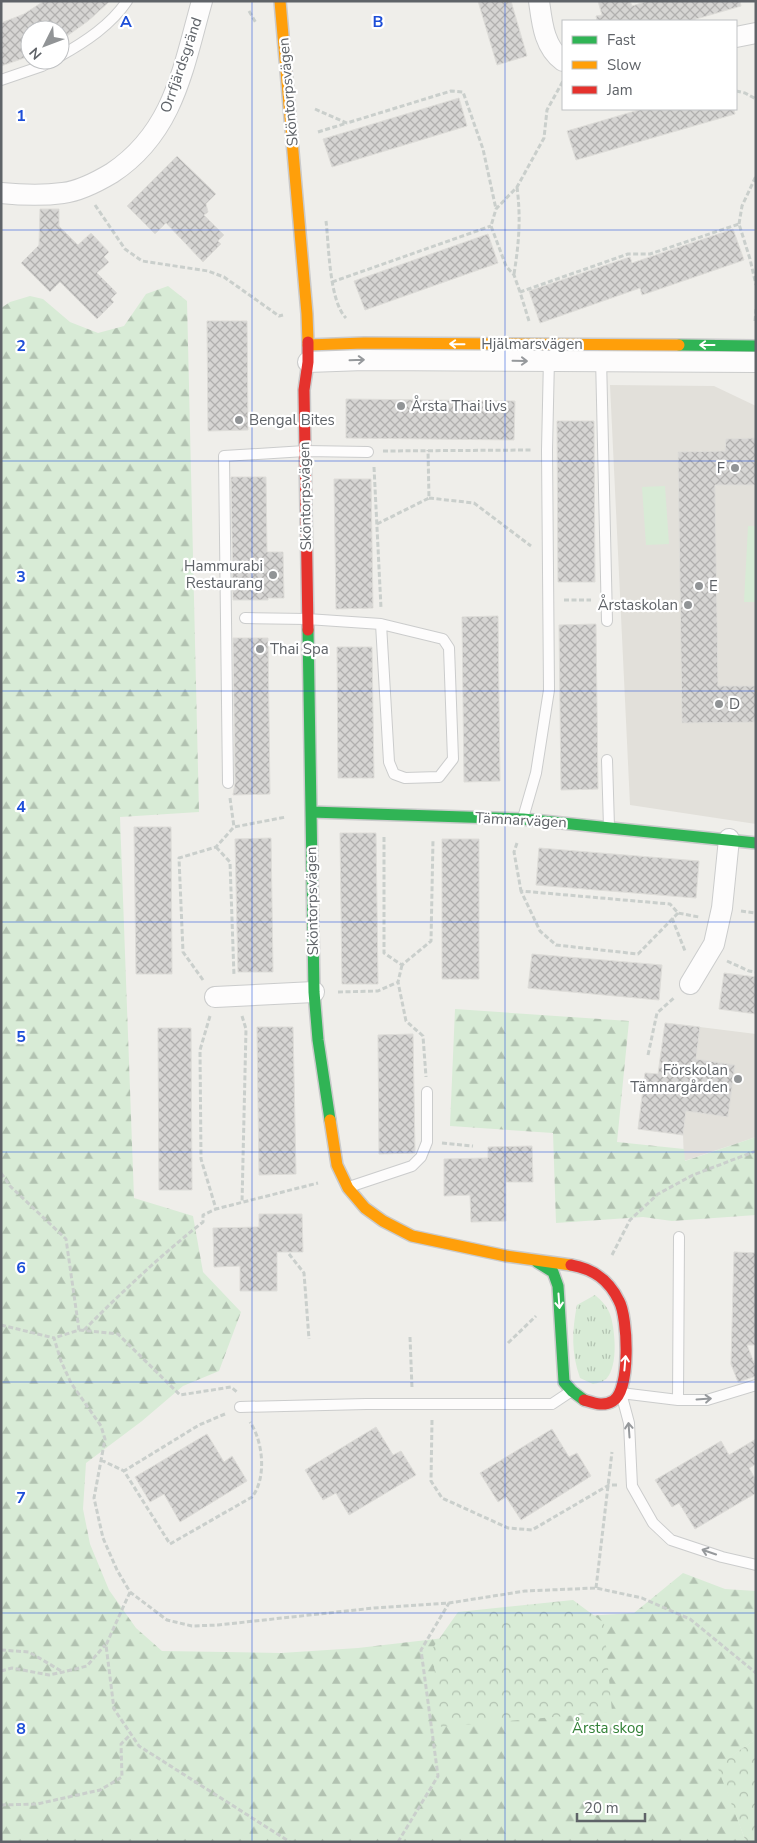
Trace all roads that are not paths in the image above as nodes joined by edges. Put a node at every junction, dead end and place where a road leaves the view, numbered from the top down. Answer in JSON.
{"nodes":[{"id":1,"x":127,"y":1,"type":"edge"},
{"id":2,"x":202,"y":1,"type":"edge"},
{"id":3,"x":280,"y":1,"type":"edge"},
{"id":4,"x":539,"y":1,"type":"edge"},
{"id":5,"x":756,"y":33,"type":"edge"},
{"id":6,"x":737,"y":37,"type":"edge"},
{"id":7,"x":70,"y":50,"type":"edge"},
{"id":8,"x":562,"y":60,"type":"edge"},
{"id":9,"x":30,"y":70,"type":"edge"},
{"id":10,"x":1,"y":80,"type":"edge"},
{"id":11,"x":1,"y":193,"type":"edge"},
{"id":12,"x":756,"y":346,"type":"edge"},
{"id":13,"x":549,"y":353,"type":"junction"},
{"id":14,"x":601,"y":353,"type":"junction"},
{"id":15,"x":308,"y":354,"type":"junction"},
{"id":16,"x":756,"y":362,"type":"edge"},
{"id":17,"x":305,"y":451,"type":"junction"},
{"id":18,"x":368,"y":452,"type":"road end"},
{"id":19,"x":245,"y":618,"type":"dead end"},
{"id":20,"x":307,"y":619,"type":"junction"},
{"id":21,"x":607,"y":621,"type":"dead end"},
{"id":22,"x":381,"y":624,"type":"junction"},
{"id":23,"x":607,"y":760,"type":"dead end"},
{"id":24,"x":228,"y":783,"type":"road end"},
{"id":25,"x":311,"y":812,"type":"junction"},
{"id":26,"x":523,"y":818,"type":"junction"},
{"id":27,"x":609,"y":827,"type":"junction"},
{"id":28,"x":729,"y":839,"type":"junction"},
{"id":29,"x":756,"y":843,"type":"edge"},
{"id":30,"x":690,"y":984,"type":"road end"},
{"id":31,"x":314,"y":992,"type":"junction"},
{"id":32,"x":215,"y":997,"type":"road end"},
{"id":33,"x":427,"y":1092,"type":"road end"},
{"id":34,"x":345,"y":1182,"type":"junction"},
{"id":35,"x":679,"y":1237,"type":"dead end"},
{"id":36,"x":537,"y":1262,"type":"junction"},
{"id":37,"x":756,"y":1386,"type":"edge"},
{"id":38,"x":572,"y":1391,"type":"junction"},
{"id":39,"x":621,"y":1393,"type":"junction"},
{"id":40,"x":678,"y":1400,"type":"junction"},
{"id":41,"x":240,"y":1407,"type":"road end"},
{"id":42,"x":756,"y":1565,"type":"edge"}],
"edges":[{"from":1,"to":7,"type":"lane"},
{"from":2,"to":11,"type":"street","name":"Orrfjärdsgränd"},
{"from":3,"to":15,"type":"street","name":"Sköntorpsvägen"},
{"from":4,"to":8,"type":"street"},
{"from":5,"to":6,"type":"street"},
{"from":9,"to":10,"type":"lane"},
{"from":12,"to":14,"type":"street","name":"Hjälmarsvägen","one_way":true},
{"from":13,"to":14,"type":"street","name":"Hjälmarsvägen"},
{"from":13,"to":15,"type":"street","name":"Hjälmarsvägen"},
{"from":13,"to":26,"type":"lane"},
{"from":14,"to":16,"type":"street","name":"Hjälmarsvägen"},
{"from":14,"to":21,"type":"lane"},
{"from":15,"to":17,"type":"street","name":"Sköntorpsvägen"},
{"from":17,"to":18,"type":"lane"},
{"from":17,"to":20,"type":"street","name":"Sköntorpsvägen"},
{"from":17,"to":24,"type":"lane"},
{"from":19,"to":20,"type":"lane"},
{"from":20,"to":22,"type":"lane"},
{"from":20,"to":25,"type":"street","name":"Sköntorpsvägen"},
{"from":22,"to":22,"type":"lane"},
{"from":23,"to":27,"type":"lane"},
{"from":25,"to":26,"type":"street","name":"Tämnarvägen"},
{"from":25,"to":31,"type":"street","name":"Sköntorpsvägen"},
{"from":26,"to":27,"type":"street","name":"Tämnarvägen"},
{"from":27,"to":28,"type":"street","name":"Tämnarvägen"},
{"from":28,"to":29,"type":"street","name":"Tämnarvägen"},
{"from":28,"to":30,"type":"street"},
{"from":31,"to":32,"type":"street"},
{"from":31,"to":34,"type":"street","name":"Sköntorpsvägen"},
{"from":33,"to":34,"type":"lane"},
{"from":34,"to":36,"type":"street","name":"Sköntorpsvägen"},
{"from":35,"to":40,"type":"lane"},
{"from":36,"to":38,"type":"street","name":"Sköntorpsvägen","one_way":true},
{"from":39,"to":36,"type":"street","name":"Sköntorpsvägen","one_way":true},
{"from":40,"to":37,"type":"lane","one_way":true},
{"from":38,"to":39,"type":"street"},
{"from":38,"to":41,"type":"lane"},
{"from":39,"to":40,"type":"lane"},
{"from":42,"to":39,"type":"lane","one_way":true}]}
